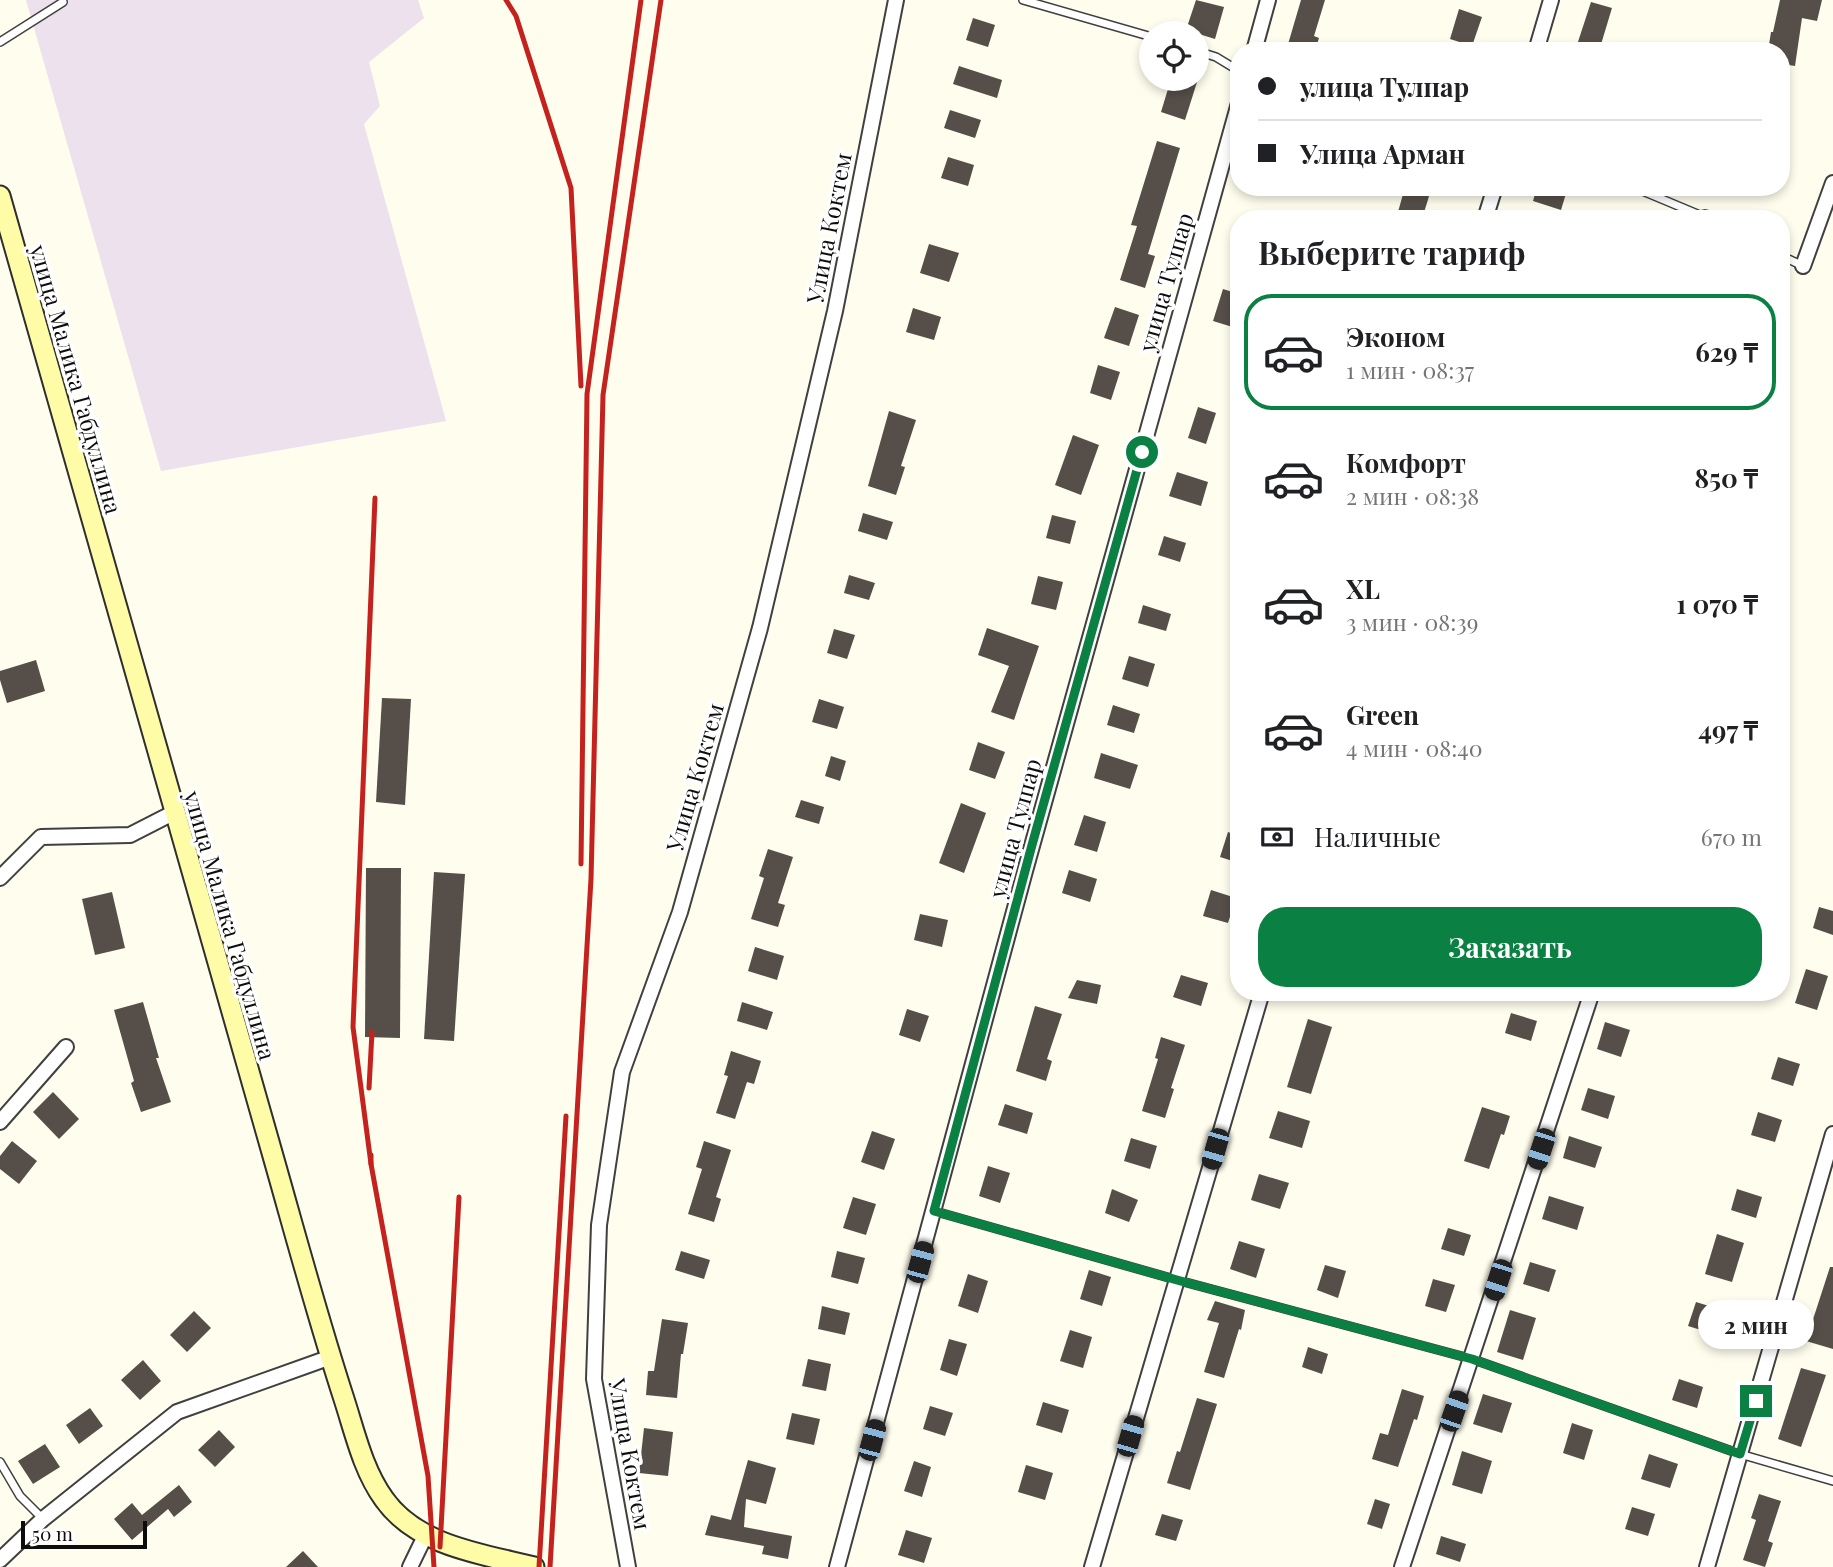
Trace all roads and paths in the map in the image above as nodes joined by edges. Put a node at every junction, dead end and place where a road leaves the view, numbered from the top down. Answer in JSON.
{"nodes":[{"id":1,"x":896,"y":0,"type":"edge"},
{"id":2,"x":1023,"y":0,"type":"edge"},
{"id":3,"x":1268,"y":0,"type":"edge"},
{"id":4,"x":1551,"y":0,"type":"edge"},
{"id":5,"x":63,"y":2,"type":"dead end"},
{"id":6,"x":1139,"y":33,"type":"edge"},
{"id":7,"x":0,"y":42,"type":"edge"},
{"id":8,"x":1256,"y":42,"type":"edge"},
{"id":9,"x":1539,"y":42,"type":"edge"},
{"id":10,"x":1209,"y":55,"type":"edge"},
{"id":11,"x":1230,"y":66,"type":"edge"},
{"id":12,"x":1230,"y":135,"type":"edge"},
{"id":13,"x":1833,"y":183,"type":"edge"},
{"id":14,"x":1654,"y":196,"type":"edge"},
{"id":15,"x":0,"y":197,"type":"edge"},
{"id":16,"x":1687,"y":210,"type":"edge"},
{"id":17,"x":1790,"y":260,"type":"edge"},
{"id":18,"x":1803,"y":267,"type":"joint"},
{"id":19,"x":173,"y":813,"type":"junction"},
{"id":20,"x":0,"y":878,"type":"edge"},
{"id":21,"x":1259,"y":1001,"type":"edge"},
{"id":22,"x":1589,"y":1001,"type":"edge"},
{"id":23,"x":66,"y":1047,"type":"dead end"},
{"id":24,"x":0,"y":1122,"type":"edge"},
{"id":25,"x":1833,"y":1134,"type":"edge"},
{"id":26,"x":934,"y":1211,"type":"junction"},
{"id":27,"x":1177,"y":1280,"type":"junction"},
{"id":28,"x":331,"y":1357,"type":"junction"},
{"id":29,"x":1472,"y":1359,"type":"junction"},
{"id":30,"x":1740,"y":1454,"type":"junction"},
{"id":31,"x":0,"y":1462,"type":"edge"},
{"id":32,"x":1833,"y":1481,"type":"edge"},
{"id":33,"x":43,"y":1519,"type":"junction"},
{"id":34,"x":426,"y":1534,"type":"junction"},
{"id":35,"x":0,"y":1560,"type":"edge"},
{"id":36,"x":410,"y":1567,"type":"edge"},
{"id":37,"x":534,"y":1567,"type":"edge"},
{"id":38,"x":628,"y":1567,"type":"edge"},
{"id":39,"x":837,"y":1567,"type":"edge"},
{"id":40,"x":1092,"y":1567,"type":"edge"},
{"id":41,"x":1402,"y":1567,"type":"edge"},
{"id":42,"x":1707,"y":1567,"type":"edge"}],
"edges":[{"from":1,"to":38,"type":"street","name":"Улица Коктем"},
{"from":2,"to":6,"type":"lane"},
{"from":3,"to":8,"type":"street"},
{"from":4,"to":9,"type":"street"},
{"from":5,"to":7,"type":"lane"},
{"from":10,"to":11,"type":"lane"},
{"from":12,"to":26,"type":"street","name":"улица Тулпар"},
{"from":13,"to":18,"type":"street"},
{"from":14,"to":16,"type":"lane"},
{"from":15,"to":19,"type":"main road","name":"улица Малика Габдуллина"},
{"from":17,"to":18,"type":"lane"},
{"from":19,"to":20,"type":"street"},
{"from":19,"to":28,"type":"main road","name":"улица Малика Габдуллина"},
{"from":21,"to":27,"type":"street"},
{"from":22,"to":29,"type":"street"},
{"from":23,"to":24,"type":"street"},
{"from":25,"to":30,"type":"street"},
{"from":26,"to":27,"type":"lane"},
{"from":26,"to":39,"type":"street","name":"улица Тулпар"},
{"from":27,"to":29,"type":"lane"},
{"from":27,"to":40,"type":"street"},
{"from":28,"to":33,"type":"street"},
{"from":28,"to":34,"type":"main road","name":"улица Малика Габдуллина"},
{"from":29,"to":30,"type":"lane"},
{"from":29,"to":41,"type":"street"},
{"from":30,"to":32,"type":"lane"},
{"from":30,"to":42,"type":"street"},
{"from":31,"to":33,"type":"lane"},
{"from":33,"to":35,"type":"street"},
{"from":34,"to":36,"type":"street"},
{"from":34,"to":37,"type":"main road","name":"улица Малика Габдуллина"}]}
